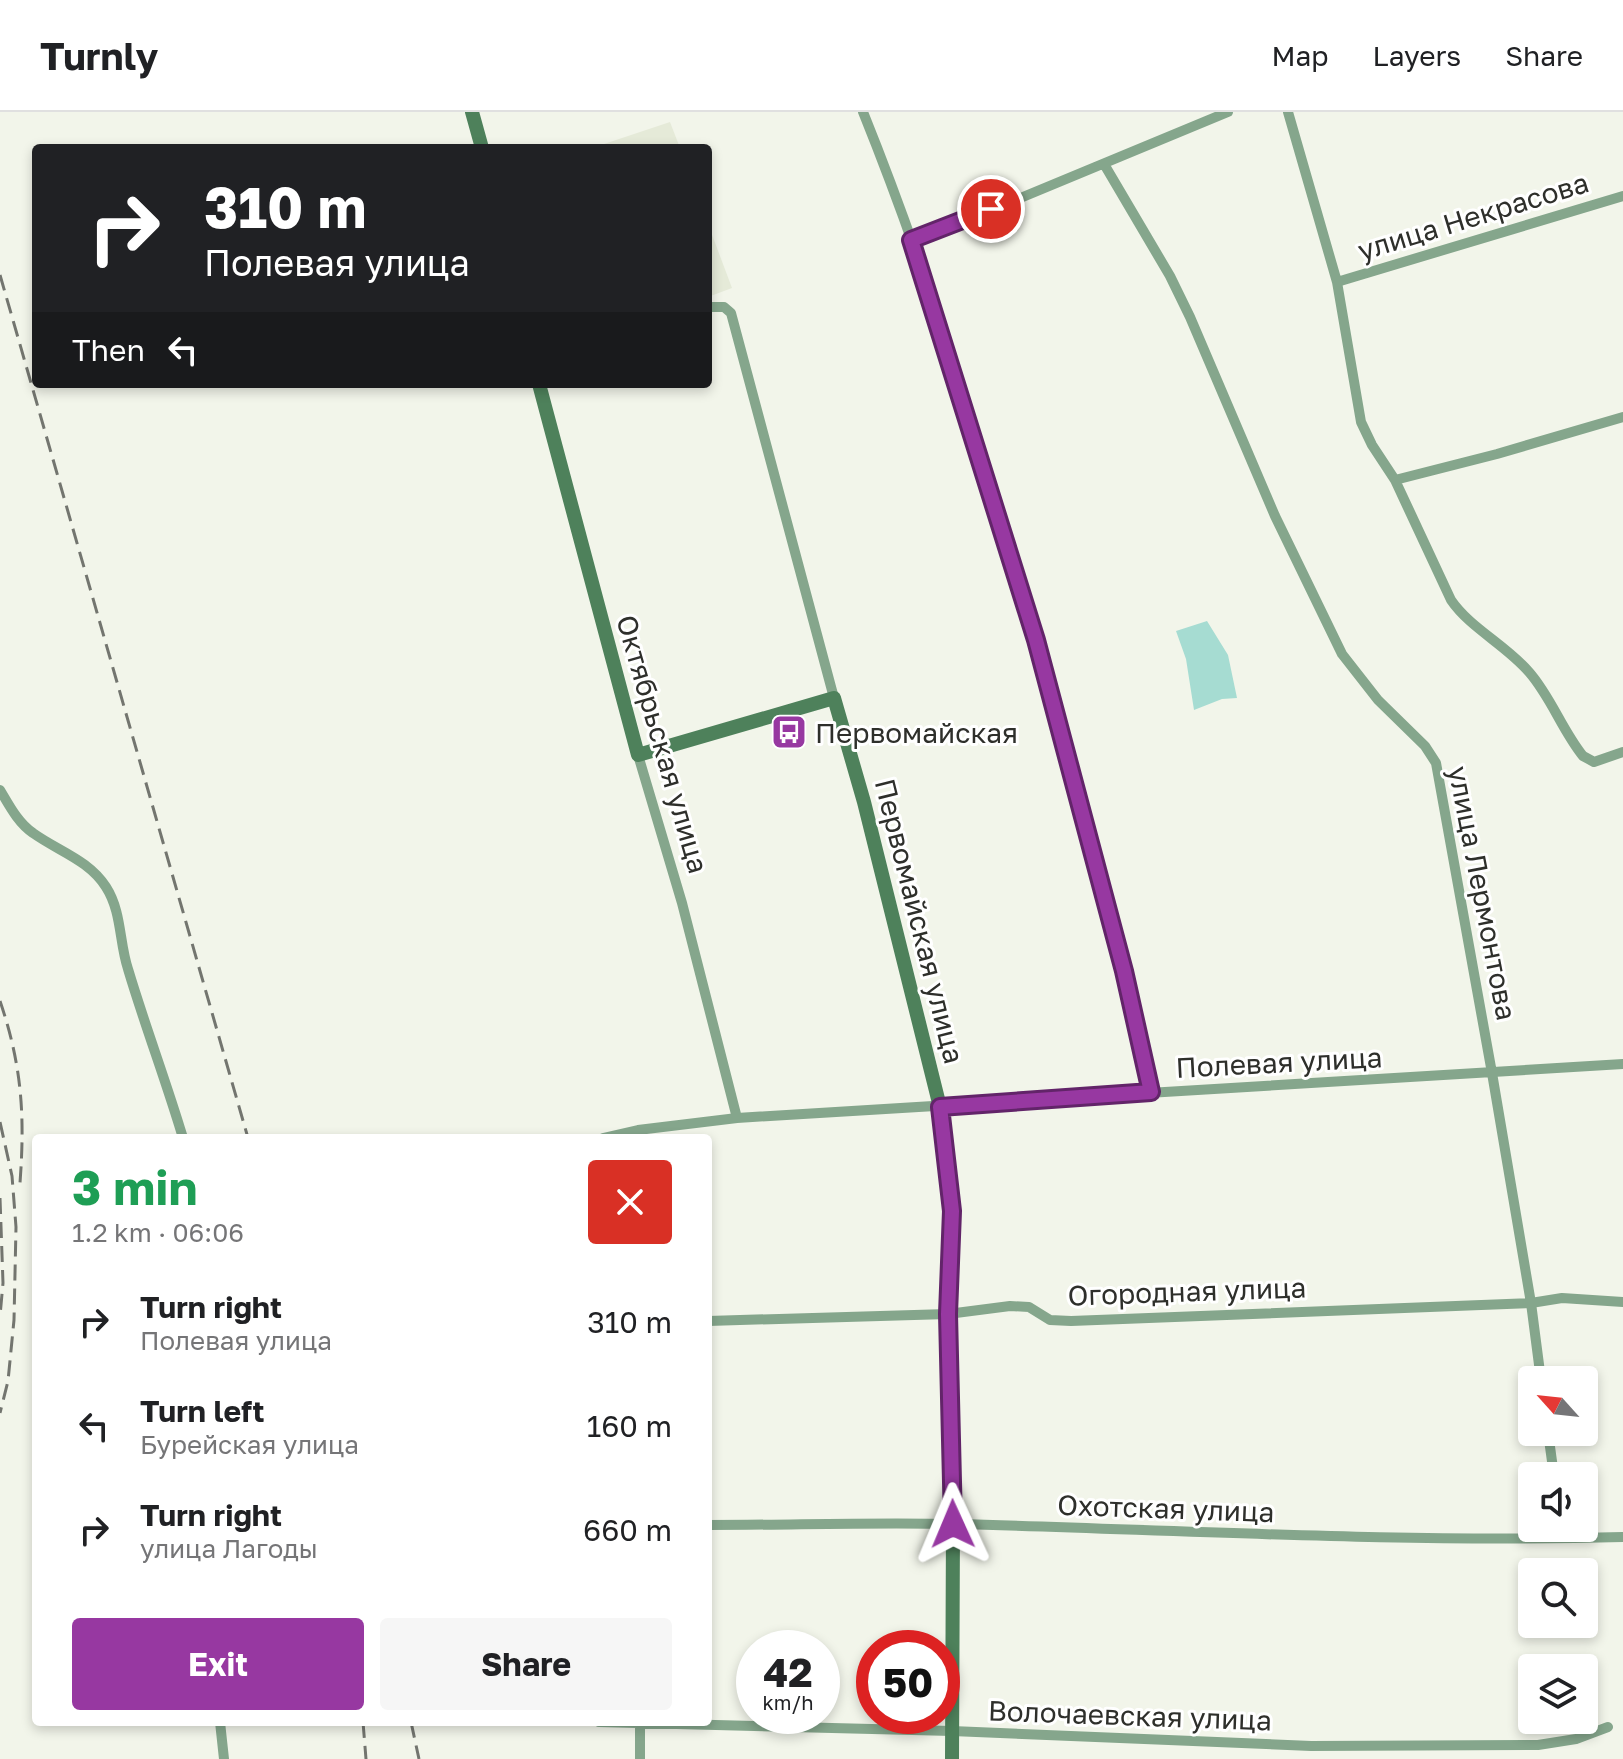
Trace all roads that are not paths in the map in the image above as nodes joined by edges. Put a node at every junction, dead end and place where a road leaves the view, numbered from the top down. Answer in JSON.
{"nodes":[{"id":1,"x":472,"y":112,"type":"edge"},
{"id":2,"x":863,"y":112,"type":"edge"},
{"id":3,"x":1228,"y":112,"type":"edge"},
{"id":4,"x":1288,"y":112,"type":"edge"},
{"id":5,"x":481,"y":144,"type":"edge"},
{"id":6,"x":1104,"y":164,"type":"junction"},
{"id":7,"x":1623,"y":196,"type":"edge"},
{"id":8,"x":911,"y":240,"type":"junction"},
{"id":9,"x":1337,"y":282,"type":"junction"},
{"id":10,"x":712,"y":307,"type":"edge"},
{"id":11,"x":540,"y":388,"type":"edge"},
{"id":12,"x":1623,"y":417,"type":"edge"},
{"id":13,"x":1395,"y":480,"type":"junction"},
{"id":14,"x":834,"y":698,"type":"junction"},
{"id":15,"x":1623,"y":752,"type":"edge"},
{"id":16,"x":638,"y":755,"type":"junction"},
{"id":17,"x":0,"y":790,"type":"edge"},
{"id":18,"x":1623,"y":1064,"type":"edge"},
{"id":19,"x":1492,"y":1073,"type":"junction"},
{"id":20,"x":1151,"y":1092,"type":"junction"},
{"id":21,"x":940,"y":1107,"type":"junction"},
{"id":22,"x":737,"y":1118,"type":"junction"},
{"id":23,"x":182,"y":1134,"type":"edge"},
{"id":24,"x":638,"y":1134,"type":"edge"},
{"id":25,"x":1623,"y":1302,"type":"edge"},
{"id":26,"x":1531,"y":1303,"type":"junction"},
{"id":27,"x":948,"y":1314,"type":"junction"},
{"id":28,"x":712,"y":1321,"type":"edge"},
{"id":29,"x":1539,"y":1366,"type":"edge"},
{"id":30,"x":953,"y":1524,"type":"junction"},
{"id":31,"x":712,"y":1525,"type":"edge"},
{"id":32,"x":1623,"y":1537,"type":"edge"},
{"id":33,"x":1598,"y":1538,"type":"edge"},
{"id":34,"x":1518,"y":1539,"type":"edge"},
{"id":35,"x":952,"y":1630,"type":"edge"},
{"id":36,"x":712,"y":1725,"type":"edge"},
{"id":37,"x":220,"y":1726,"type":"edge"},
{"id":38,"x":640,"y":1726,"type":"edge"},
{"id":39,"x":1608,"y":1727,"type":"dead end"},
{"id":40,"x":856,"y":1729,"type":"edge"},
{"id":41,"x":960,"y":1731,"type":"edge"},
{"id":42,"x":952,"y":1734,"type":"edge"},
{"id":43,"x":224,"y":1759,"type":"edge"},
{"id":44,"x":640,"y":1759,"type":"edge"},
{"id":45,"x":952,"y":1759,"type":"edge"}],
"edges":[{"from":1,"to":5,"type":"main road"},
{"from":2,"to":8,"type":"street"},
{"from":3,"to":6,"type":"street"},
{"from":4,"to":9,"type":"street"},
{"from":6,"to":8,"type":"street"},
{"from":6,"to":19,"type":"street","name":"улица Лермонтова"},
{"from":7,"to":9,"type":"street","name":"улица Некрасова"},
{"from":8,"to":20,"type":"street"},
{"from":9,"to":13,"type":"street"},
{"from":10,"to":14,"type":"street","name":"Первомайская улица"},
{"from":11,"to":16,"type":"main road","name":"Октябрьская улица"},
{"from":12,"to":13,"type":"street"},
{"from":13,"to":15,"type":"street"},
{"from":14,"to":16,"type":"main road"},
{"from":14,"to":21,"type":"main road","name":"Первомайская улица"},
{"from":16,"to":22,"type":"street","name":"Октябрьская улица"},
{"from":17,"to":23,"type":"street"},
{"from":18,"to":19,"type":"street","name":"Полевая улица"},
{"from":19,"to":20,"type":"street","name":"Полевая улица"},
{"from":19,"to":26,"type":"street","name":"улица Лермонтова"},
{"from":20,"to":21,"type":"street","name":"Полевая улица"},
{"from":21,"to":22,"type":"street","name":"Полевая улица"},
{"from":21,"to":27,"type":"main road","name":"Первомайская улица"},
{"from":22,"to":24,"type":"street","name":"Полевая улица"},
{"from":25,"to":26,"type":"street","name":"Огородная улица"},
{"from":26,"to":27,"type":"street","name":"Огородная улица"},
{"from":26,"to":29,"type":"street","name":"улица Лермонтова"},
{"from":27,"to":28,"type":"street","name":"Огородная улица"},
{"from":27,"to":30,"type":"main road","name":"Первомайская улица"},
{"from":30,"to":31,"type":"street","name":"Охотская улица"},
{"from":30,"to":34,"type":"street","name":"Охотская улица"},
{"from":30,"to":35,"type":"main road","name":"Первомайская улица"},
{"from":32,"to":33,"type":"street","name":"Охотская улица"},
{"from":36,"to":40,"type":"street","name":"Волочаевская улица"},
{"from":37,"to":43,"type":"street"},
{"from":38,"to":44,"type":"street"},
{"from":39,"to":41,"type":"street","name":"Волочаевская улица"},
{"from":42,"to":45,"type":"main road","name":"Первомайская улица"}]}
